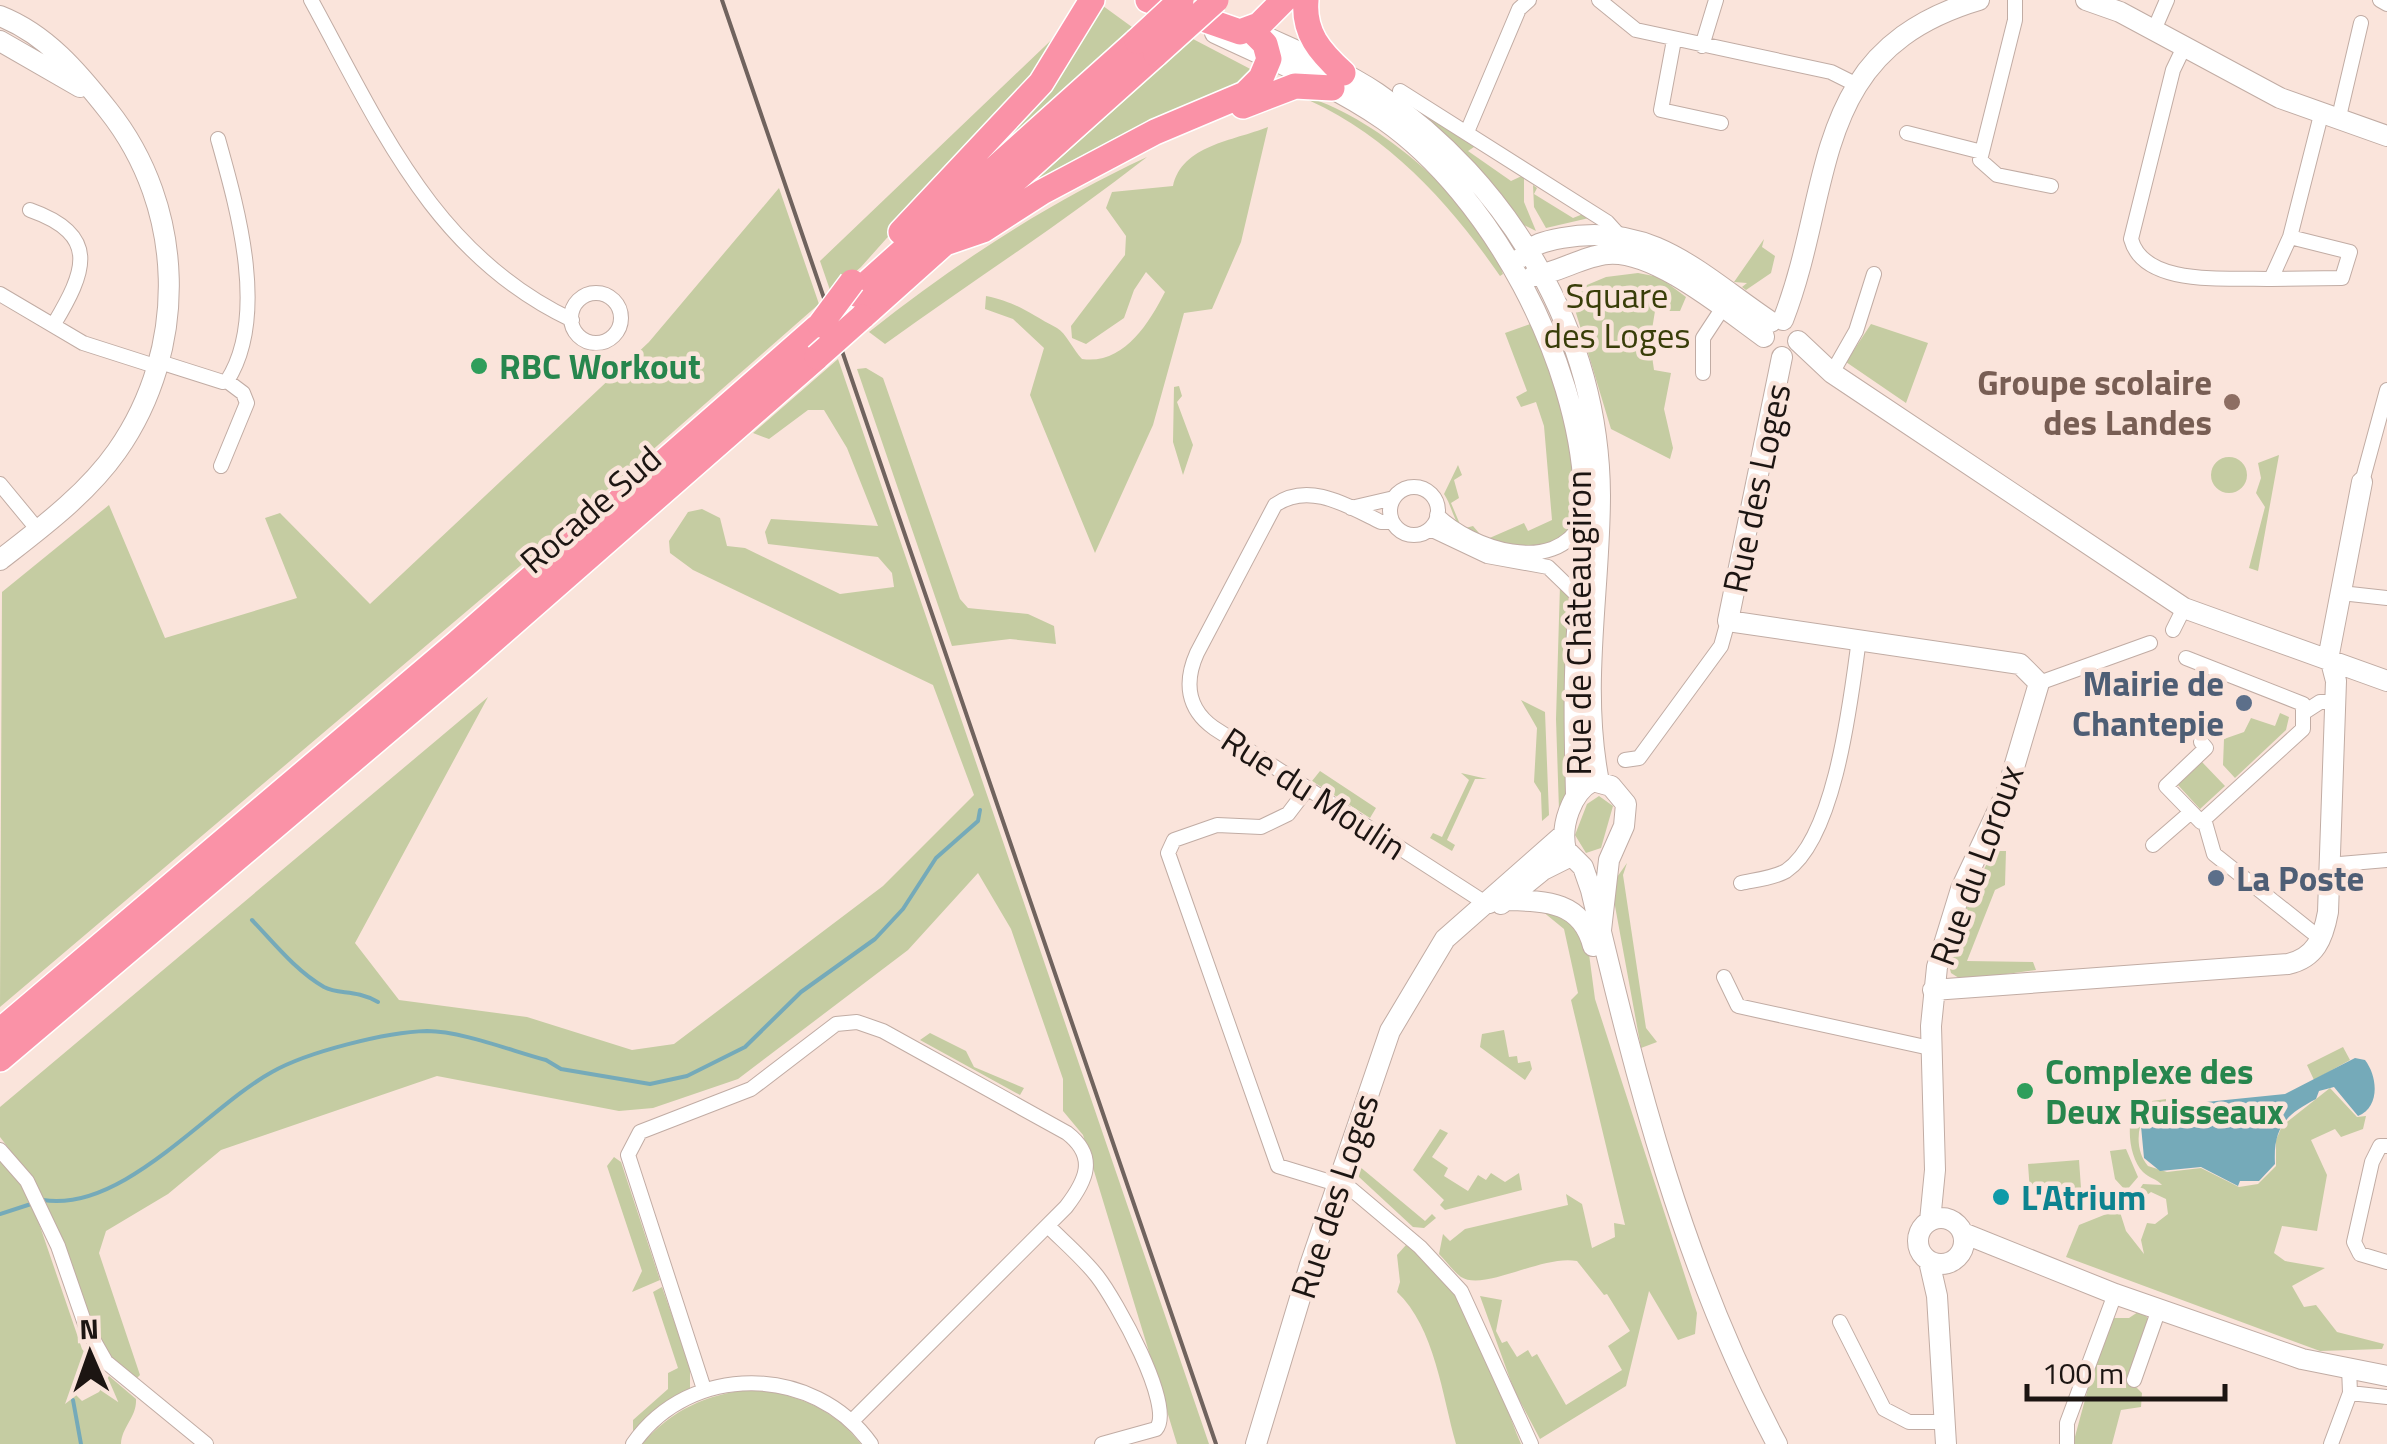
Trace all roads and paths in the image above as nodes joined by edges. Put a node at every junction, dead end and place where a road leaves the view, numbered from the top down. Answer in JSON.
{"nodes":[{"id":1,"x":311,"y":0,"type":"edge"},
{"id":2,"x":1092,"y":0,"type":"edge"},
{"id":3,"x":1147,"y":0,"type":"edge"},
{"id":4,"x":1184,"y":0,"type":"edge"},
{"id":5,"x":1195,"y":0,"type":"edge"},
{"id":6,"x":1284,"y":0,"type":"edge"},
{"id":7,"x":1306,"y":0,"type":"edge"},
{"id":8,"x":1529,"y":0,"type":"edge"},
{"id":9,"x":1599,"y":0,"type":"edge"},
{"id":10,"x":1716,"y":0,"type":"edge"},
{"id":11,"x":1979,"y":0,"type":"edge"},
{"id":12,"x":2015,"y":0,"type":"edge"},
{"id":13,"x":2086,"y":0,"type":"edge"},
{"id":14,"x":2166,"y":0,"type":"edge"},
{"id":15,"x":2380,"y":0,"type":"edge"},
{"id":16,"x":2387,"y":4,"type":"edge"},
{"id":17,"x":1942,"y":6,"type":"edge"},
{"id":18,"x":1219,"y":7,"type":"edge"},
{"id":19,"x":1078,"y":13,"type":"edge"},
{"id":20,"x":0,"y":16,"type":"edge"},
{"id":21,"x":2361,"y":22,"type":"dead end"},
{"id":22,"x":1251,"y":30,"type":"junction"},
{"id":23,"x":2154,"y":30,"type":"junction"},
{"id":24,"x":1674,"y":40,"type":"junction"},
{"id":25,"x":0,"y":41,"type":"edge"},
{"id":26,"x":1702,"y":46,"type":"junction"},
{"id":27,"x":1146,"y":47,"type":"junction"},
{"id":28,"x":2184,"y":47,"type":"junction"},
{"id":29,"x":1269,"y":59,"type":"junction"},
{"id":30,"x":1338,"y":81,"type":"junction"},
{"id":31,"x":1856,"y":84,"type":"junction"},
{"id":32,"x":1400,"y":91,"type":"dead end"},
{"id":33,"x":2329,"y":118,"type":"junction"},
{"id":34,"x":1721,"y":123,"type":"dead end"},
{"id":35,"x":1467,"y":132,"type":"junction"},
{"id":36,"x":1907,"y":133,"type":"dead end"},
{"id":37,"x":128,"y":136,"type":"junction"},
{"id":38,"x":2387,"y":136,"type":"edge"},
{"id":39,"x":218,"y":139,"type":"dead end"},
{"id":40,"x":1125,"y":148,"type":"junction"},
{"id":41,"x":1982,"y":152,"type":"junction"},
{"id":42,"x":2050,"y":186,"type":"dead end"},
{"id":43,"x":30,"y":210,"type":"dead end"},
{"id":44,"x":2290,"y":237,"type":"junction"},
{"id":45,"x":948,"y":242,"type":"junction"},
{"id":46,"x":1617,"y":243,"type":"junction"},
{"id":47,"x":1528,"y":248,"type":"junction"},
{"id":48,"x":1874,"y":274,"type":"dead end"},
{"id":49,"x":1544,"y":275,"type":"junction"},
{"id":50,"x":1516,"y":278,"type":"junction"},
{"id":51,"x":2271,"y":279,"type":"junction"},
{"id":52,"x":0,"y":294,"type":"edge"},
{"id":53,"x":856,"y":298,"type":"junction"},
{"id":54,"x":1722,"y":308,"type":"junction"},
{"id":55,"x":572,"y":320,"type":"dead end"},
{"id":56,"x":54,"y":324,"type":"junction"},
{"id":57,"x":1773,"y":327,"type":"junction"},
{"id":58,"x":816,"y":339,"type":"junction"},
{"id":59,"x":1790,"y":351,"type":"junction"},
{"id":60,"x":159,"y":365,"type":"junction"},
{"id":61,"x":1703,"y":373,"type":"dead end"},
{"id":62,"x":1832,"y":373,"type":"junction"},
{"id":63,"x":227,"y":381,"type":"junction"},
{"id":64,"x":2387,"y":390,"type":"edge"},
{"id":65,"x":2387,"y":446,"type":"edge"},
{"id":66,"x":2371,"y":450,"type":"junction"},
{"id":67,"x":221,"y":466,"type":"dead end"},
{"id":68,"x":2362,"y":482,"type":"joint"},
{"id":69,"x":0,"y":484,"type":"edge"},
{"id":70,"x":1394,"y":498,"type":"junction"},
{"id":71,"x":1351,"y":508,"type":"junction"},
{"id":72,"x":1584,"y":516,"type":"junction"},
{"id":73,"x":1392,"y":522,"type":"junction"},
{"id":74,"x":1434,"y":522,"type":"junction"},
{"id":75,"x":38,"y":530,"type":"junction"},
{"id":76,"x":0,"y":560,"type":"edge"},
{"id":77,"x":2341,"y":593,"type":"junction"},
{"id":78,"x":1579,"y":598,"type":"junction"},
{"id":79,"x":2387,"y":598,"type":"edge"},
{"id":80,"x":2184,"y":608,"type":"junction"},
{"id":81,"x":1728,"y":621,"type":"junction"},
{"id":82,"x":2173,"y":630,"type":"dead end"},
{"id":83,"x":1859,"y":639,"type":"junction"},
{"id":84,"x":2150,"y":644,"type":"dead end"},
{"id":85,"x":2186,"y":658,"type":"dead end"},
{"id":86,"x":2332,"y":664,"type":"junction"},
{"id":87,"x":2387,"y":681,"type":"edge"},
{"id":88,"x":2039,"y":683,"type":"junction"},
{"id":89,"x":2335,"y":702,"type":"junction"},
{"id":90,"x":2303,"y":712,"type":"junction"},
{"id":91,"x":2201,"y":742,"type":"dead end"},
{"id":92,"x":1625,"y":760,"type":"dead end"},
{"id":93,"x":1599,"y":782,"type":"junction"},
{"id":94,"x":1306,"y":789,"type":"junction"},
{"id":95,"x":1576,"y":796,"type":"junction"},
{"id":96,"x":2198,"y":816,"type":"junction"},
{"id":97,"x":1563,"y":836,"type":"junction"},
{"id":98,"x":2154,"y":845,"type":"dead end"},
{"id":99,"x":1608,"y":860,"type":"junction"},
{"id":100,"x":2387,"y":860,"type":"edge"},
{"id":101,"x":1576,"y":862,"type":"junction"},
{"id":102,"x":2328,"y":865,"type":"junction"},
{"id":103,"x":1741,"y":883,"type":"dead end"},
{"id":104,"x":1494,"y":904,"type":"junction"},
{"id":105,"x":1600,"y":930,"type":"junction"},
{"id":106,"x":2312,"y":932,"type":"dead end"},
{"id":107,"x":1724,"y":978,"type":"dead end"},
{"id":108,"x":1933,"y":990,"type":"junction"},
{"id":109,"x":1613,"y":994,"type":"junction"},
{"id":110,"x":0,"y":1030,"type":"edge"},
{"id":111,"x":1930,"y":1048,"type":"junction"},
{"id":112,"x":0,"y":1059,"type":"edge"},
{"id":113,"x":2384,"y":1146,"type":"edge"},
{"id":114,"x":0,"y":1150,"type":"edge"},
{"id":115,"x":1337,"y":1183,"type":"junction"},
{"id":116,"x":1048,"y":1226,"type":"junction"},
{"id":117,"x":1947,"y":1242,"type":"junction"},
{"id":118,"x":2387,"y":1262,"type":"edge"},
{"id":119,"x":2115,"y":1294,"type":"junction"},
{"id":120,"x":2159,"y":1309,"type":"junction"},
{"id":121,"x":1840,"y":1322,"type":"dead end"},
{"id":122,"x":2387,"y":1360,"type":"edge"},
{"id":123,"x":2355,"y":1368,"type":"junction"},
{"id":124,"x":2387,"y":1376,"type":"edge"},
{"id":125,"x":2134,"y":1380,"type":"dead end"},
{"id":126,"x":704,"y":1389,"type":"junction"},
{"id":127,"x":2350,"y":1393,"type":"junction"},
{"id":128,"x":2387,"y":1397,"type":"edge"},
{"id":129,"x":852,"y":1421,"type":"junction"},
{"id":130,"x":1944,"y":1422,"type":"junction"},
{"id":131,"x":206,"y":1444,"type":"edge"},
{"id":132,"x":633,"y":1444,"type":"edge"},
{"id":133,"x":871,"y":1444,"type":"edge"},
{"id":134,"x":1102,"y":1444,"type":"edge"},
{"id":135,"x":1256,"y":1444,"type":"edge"},
{"id":136,"x":1531,"y":1444,"type":"edge"},
{"id":137,"x":1777,"y":1444,"type":"edge"},
{"id":138,"x":1946,"y":1444,"type":"edge"},
{"id":139,"x":2067,"y":1444,"type":"edge"},
{"id":140,"x":2332,"y":1444,"type":"edge"}],
"edges":[{"from":1,"to":55,"type":"street"},
{"from":2,"to":19,"type":"highway"},
{"from":3,"to":22,"type":"highway"},
{"from":3,"to":29,"type":"street","name":"Rue de Châteaugiron"},
{"from":4,"to":18,"type":"highway"},
{"from":4,"to":27,"type":"highway","name":"Rocade Sud","bridge":true},
{"from":5,"to":18,"type":"street","name":"Rue de Châteaugiron"},
{"from":6,"to":22,"type":"highway"},
{"from":7,"to":30,"type":"highway"},
{"from":8,"to":35,"type":"street"},
{"from":9,"to":24,"type":"street"},
{"from":10,"to":26,"type":"street"},
{"from":11,"to":17,"type":"street"},
{"from":12,"to":41,"type":"street"},
{"from":13,"to":23,"type":"street"},
{"from":14,"to":23,"type":"street"},
{"from":15,"to":16,"type":"street"},
{"from":17,"to":31,"type":"street"},
{"from":18,"to":22,"type":"street","name":"Rue de Châteaugiron"},
{"from":18,"to":27,"type":"highway","name":"Rocade Sud","bridge":true},
{"from":19,"to":53,"type":"highway"},
{"from":20,"to":37,"type":"street"},
{"from":21,"to":33,"type":"street"},
{"from":22,"to":29,"type":"highway"},
{"from":22,"to":30,"type":"street","name":"Rue de Châteaugiron"},
{"from":23,"to":28,"type":"street"},
{"from":24,"to":26,"type":"street"},
{"from":24,"to":34,"type":"street"},
{"from":25,"to":37,"type":"street"},
{"from":26,"to":31,"type":"street"},
{"from":27,"to":45,"type":"highway","name":"Rocade Sud"},
{"from":27,"to":53,"type":"highway","name":"Rocade Sud"},
{"from":28,"to":33,"type":"street"},
{"from":28,"to":51,"type":"street"},
{"from":29,"to":30,"type":"street","name":"Rue de Châteaugiron"},
{"from":29,"to":40,"type":"highway"},
{"from":30,"to":40,"type":"highway"},
{"from":30,"to":47,"type":"street","name":"Rue de Châteaugiron"},
{"from":30,"to":50,"type":"street","name":"Rue de Châteaugiron"},
{"from":31,"to":57,"type":"street"},
{"from":32,"to":35,"type":"street"},
{"from":33,"to":38,"type":"street"},
{"from":33,"to":44,"type":"street"},
{"from":35,"to":46,"type":"street"},
{"from":36,"to":41,"type":"street"},
{"from":37,"to":60,"type":"street"},
{"from":39,"to":63,"type":"street"},
{"from":40,"to":45,"type":"highway"},
{"from":41,"to":42,"type":"street"},
{"from":43,"to":56,"type":"street"},
{"from":44,"to":51,"type":"street"},
{"from":44,"to":51,"type":"street"},
{"from":45,"to":53,"type":"highway","name":"Rocade Sud"},
{"from":46,"to":47,"type":"street"},
{"from":46,"to":49,"type":"street"},
{"from":46,"to":54,"type":"street"},
{"from":46,"to":57,"type":"street"},
{"from":47,"to":49,"type":"street","name":"Rue de Châteaugiron"},
{"from":47,"to":50,"type":"street"},
{"from":48,"to":62,"type":"street"},
{"from":49,"to":50,"type":"street"},
{"from":49,"to":93,"type":"street","name":"Rue de Châteaugiron"},
{"from":50,"to":72,"type":"street","name":"Rue de Châteaugiron"},
{"from":52,"to":56,"type":"street"},
{"from":53,"to":58,"type":"highway","name":"Rocade Sud","bridge":true},
{"from":54,"to":57,"type":"street"},
{"from":54,"to":61,"type":"street"},
{"from":56,"to":60,"type":"street"},
{"from":57,"to":59,"type":"street"},
{"from":57,"to":59,"type":"street"},
{"from":58,"to":110,"type":"highway","name":"Rocade Sud"},
{"from":58,"to":112,"type":"highway","name":"Rocade Sud"},
{"from":59,"to":62,"type":"street"},
{"from":59,"to":81,"type":"street","name":"Rue des Loges"},
{"from":60,"to":63,"type":"street"},
{"from":60,"to":75,"type":"street"},
{"from":62,"to":80,"type":"street"},
{"from":63,"to":67,"type":"street"},
{"from":64,"to":66,"type":"street"},
{"from":65,"to":66,"type":"street"},
{"from":66,"to":68,"type":"street"},
{"from":68,"to":77,"type":"street"},
{"from":69,"to":75,"type":"street"},
{"from":70,"to":71,"type":"street","name":"Rue du Moulin"},
{"from":70,"to":73,"type":"street"},
{"from":70,"to":74,"type":"street"},
{"from":71,"to":73,"type":"street","name":"Rue du Moulin"},
{"from":71,"to":94,"type":"street","name":"Rue du Moulin"},
{"from":72,"to":74,"type":"street"},
{"from":72,"to":78,"type":"street","name":"Rue de Châteaugiron"},
{"from":73,"to":74,"type":"street"},
{"from":74,"to":78,"type":"street"},
{"from":75,"to":76,"type":"street"},
{"from":77,"to":79,"type":"street"},
{"from":77,"to":86,"type":"street"},
{"from":78,"to":95,"type":"street","name":"Rue de Châteaugiron"},
{"from":80,"to":82,"type":"street"},
{"from":80,"to":86,"type":"street"},
{"from":81,"to":83,"type":"street"},
{"from":81,"to":92,"type":"street","name":"Rue des Loges"},
{"from":83,"to":88,"type":"street"},
{"from":83,"to":103,"type":"street"},
{"from":84,"to":88,"type":"street"},
{"from":85,"to":90,"type":"street"},
{"from":86,"to":87,"type":"street"},
{"from":86,"to":89,"type":"street"},
{"from":88,"to":108,"type":"street","name":"Rue du Loroux"},
{"from":89,"to":90,"type":"street"},
{"from":89,"to":102,"type":"street"},
{"from":90,"to":96,"type":"street"},
{"from":91,"to":96,"type":"street"},
{"from":93,"to":95,"type":"street"},
{"from":93,"to":99,"type":"street"},
{"from":94,"to":104,"type":"street","name":"Rue du Moulin"},
{"from":94,"to":115,"type":"street"},
{"from":95,"to":97,"type":"street"},
{"from":96,"to":98,"type":"street"},
{"from":96,"to":106,"type":"street"},
{"from":97,"to":101,"type":"street"},
{"from":97,"to":104,"type":"street","name":"Rue des Loges"},
{"from":99,"to":101,"type":"street"},
{"from":99,"to":105,"type":"street"},
{"from":100,"to":102,"type":"street"},
{"from":101,"to":104,"type":"street","name":"Rue des Loges"},
{"from":101,"to":105,"type":"street"},
{"from":102,"to":108,"type":"street"},
{"from":104,"to":109,"type":"street"},
{"from":104,"to":115,"type":"street","name":"Rue des Loges"},
{"from":105,"to":109,"type":"street"},
{"from":107,"to":111,"type":"street"},
{"from":108,"to":111,"type":"street","name":"Rue du Loroux"},
{"from":109,"to":137,"type":"street"},
{"from":111,"to":117,"type":"street","name":"Rue du Loroux"},
{"from":113,"to":118,"type":"street"},
{"from":114,"to":131,"type":"street"},
{"from":115,"to":135,"type":"street","name":"Rue des Loges"},
{"from":115,"to":136,"type":"street"},
{"from":116,"to":126,"type":"street"},
{"from":116,"to":129,"type":"street"},
{"from":116,"to":134,"type":"street"},
{"from":117,"to":119,"type":"street"},
{"from":117,"to":130,"type":"street"},
{"from":119,"to":120,"type":"street"},
{"from":119,"to":139,"type":"street"},
{"from":120,"to":123,"type":"street"},
{"from":120,"to":125,"type":"street"},
{"from":121,"to":130,"type":"street"},
{"from":122,"to":123,"type":"street"},
{"from":123,"to":124,"type":"street"},
{"from":123,"to":127,"type":"street"},
{"from":126,"to":129,"type":"street"},
{"from":126,"to":132,"type":"street"},
{"from":127,"to":128,"type":"street"},
{"from":127,"to":140,"type":"street"},
{"from":129,"to":133,"type":"street"},
{"from":130,"to":138,"type":"street"}]}
